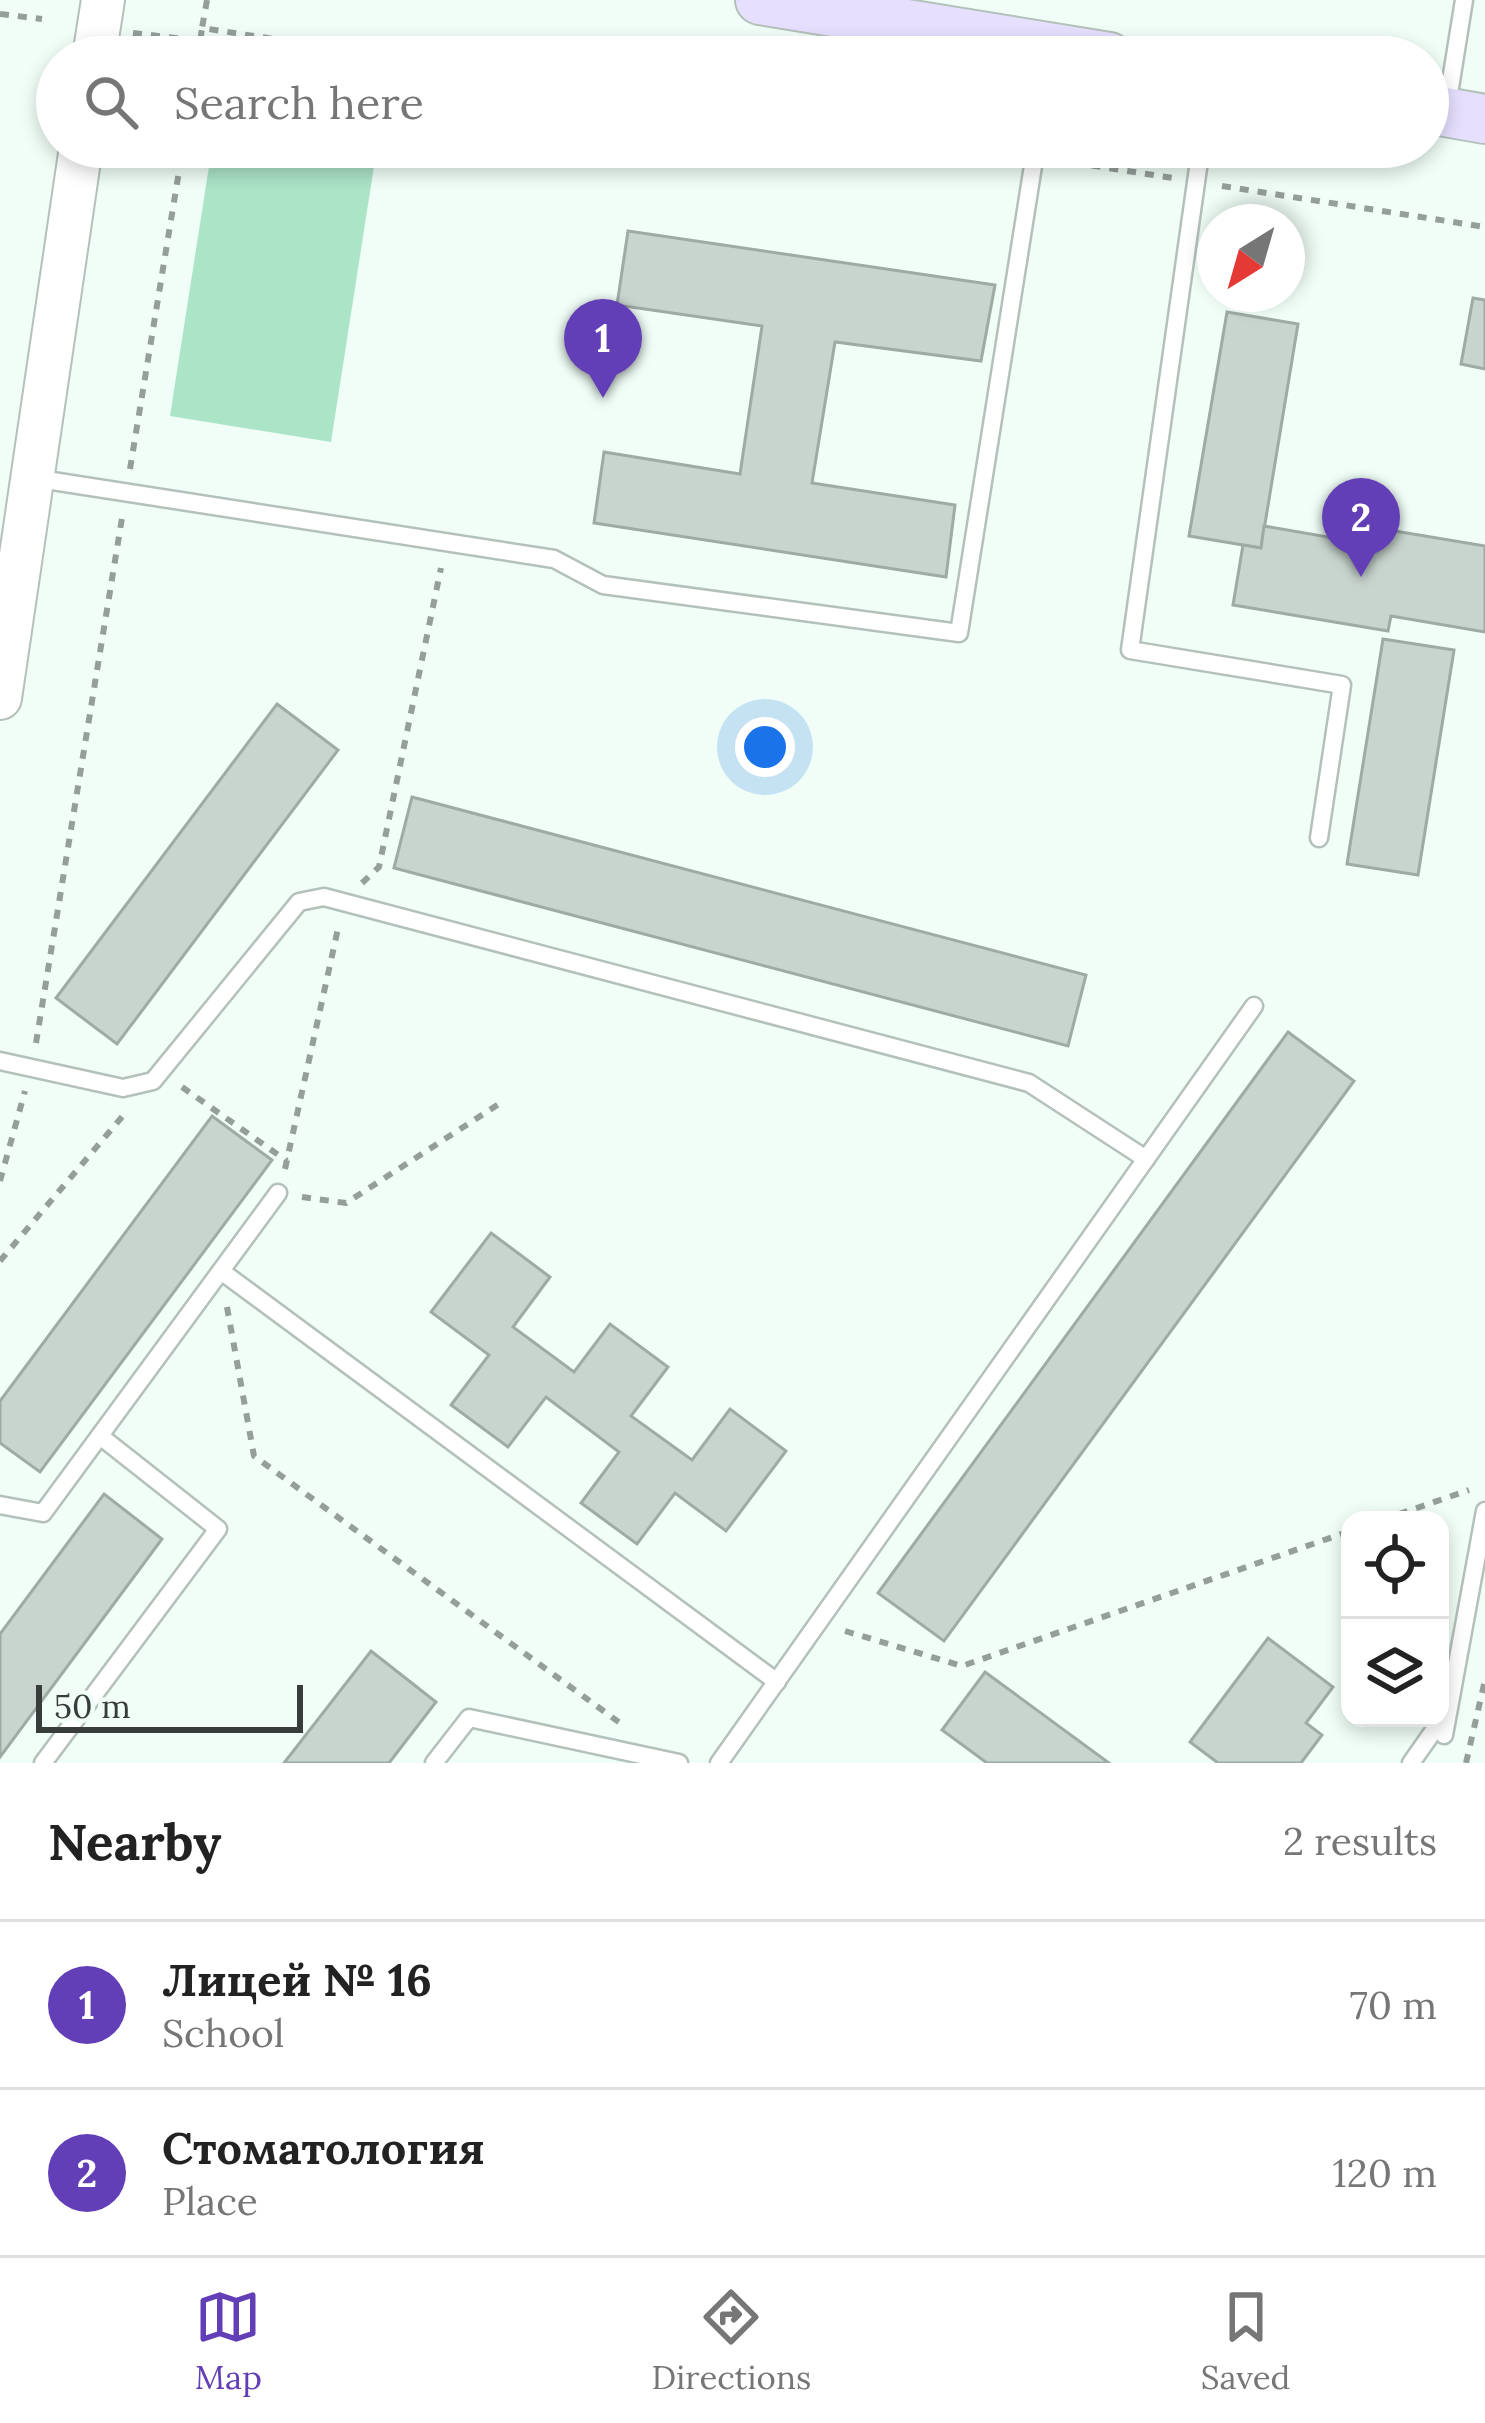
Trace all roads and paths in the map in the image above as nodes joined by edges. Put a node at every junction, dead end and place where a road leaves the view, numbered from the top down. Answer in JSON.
{"nodes":[{"id":1,"x":207,"y":0,"type":"edge"},
{"id":2,"x":760,"y":0,"type":"edge"},
{"id":3,"x":1463,"y":0,"type":"edge"},
{"id":4,"x":0,"y":14,"type":"edge"},
{"id":5,"x":42,"y":19,"type":"dead end"},
{"id":6,"x":202,"y":28,"type":"junction"},
{"id":7,"x":108,"y":30,"type":"edge"},
{"id":8,"x":159,"y":36,"type":"edge"},
{"id":9,"x":201,"y":36,"type":"edge"},
{"id":10,"x":254,"y":36,"type":"edge"},
{"id":11,"x":961,"y":36,"type":"edge"},
{"id":12,"x":1453,"y":113,"type":"edge"},
{"id":13,"x":78,"y":168,"type":"edge"},
{"id":14,"x":180,"y":168,"type":"edge"},
{"id":15,"x":1032,"y":168,"type":"edge"},
{"id":16,"x":1121,"y":168,"type":"edge"},
{"id":17,"x":1199,"y":168,"type":"edge"},
{"id":18,"x":1197,"y":182,"type":"junction"},
{"id":19,"x":1485,"y":227,"type":"edge"},
{"id":20,"x":32,"y":478,"type":"junction"},
{"id":21,"x":126,"y":492,"type":"junction"},
{"id":22,"x":446,"y":542,"type":"junction"},
{"id":23,"x":6,"y":617,"type":"edge"},
{"id":24,"x":0,"y":698,"type":"edge"},
{"id":25,"x":1319,"y":838,"type":"dead end"},
{"id":26,"x":344,"y":902,"type":"junction"},
{"id":27,"x":1254,"y":1006,"type":"dead end"},
{"id":28,"x":0,"y":1060,"type":"edge"},
{"id":29,"x":32,"y":1068,"type":"junction"},
{"id":30,"x":157,"y":1076,"type":"junction"},
{"id":31,"x":502,"y":1102,"type":"dead end"},
{"id":32,"x":1146,"y":1159,"type":"junction"},
{"id":33,"x":287,"y":1161,"type":"junction"},
{"id":34,"x":0,"y":1181,"type":"edge"},
{"id":35,"x":278,"y":1193,"type":"junction"},
{"id":36,"x":0,"y":1261,"type":"edge"},
{"id":37,"x":221,"y":1271,"type":"junction"},
{"id":38,"x":100,"y":1436,"type":"junction"},
{"id":39,"x":1485,"y":1484,"type":"edge"},
{"id":40,"x":0,"y":1505,"type":"edge"},
{"id":41,"x":1408,"y":1511,"type":"edge"},
{"id":42,"x":1485,"y":1511,"type":"edge"},
{"id":43,"x":1341,"y":1534,"type":"edge"},
{"id":44,"x":818,"y":1623,"type":"junction"},
{"id":45,"x":776,"y":1682,"type":"junction"},
{"id":46,"x":1449,"y":1706,"type":"edge"},
{"id":47,"x":1437,"y":1727,"type":"edge"},
{"id":48,"x":1445,"y":1727,"type":"edge"},
{"id":49,"x":1444,"y":1735,"type":"dead end"},
{"id":50,"x":675,"y":1762,"type":"edge"},
{"id":51,"x":44,"y":1763,"type":"edge"},
{"id":52,"x":434,"y":1763,"type":"edge"},
{"id":53,"x":719,"y":1763,"type":"edge"},
{"id":54,"x":1411,"y":1763,"type":"edge"}],
"edges":[{"from":1,"to":6,"type":"path"},
{"from":2,"to":11,"type":"main road"},
{"from":3,"to":12,"type":"lane"},
{"from":4,"to":5,"type":"path"},
{"from":6,"to":9,"type":"path"},
{"from":6,"to":10,"type":"path"},
{"from":7,"to":8,"type":"path"},
{"from":13,"to":20,"type":"street"},
{"from":14,"to":21,"type":"path"},
{"from":15,"to":22,"type":"lane"},
{"from":16,"to":18,"type":"path"},
{"from":17,"to":18,"type":"lane"},
{"from":18,"to":19,"type":"path"},
{"from":18,"to":25,"type":"lane"},
{"from":20,"to":21,"type":"lane"},
{"from":20,"to":23,"type":"street"},
{"from":21,"to":22,"type":"lane"},
{"from":21,"to":29,"type":"path"},
{"from":22,"to":26,"type":"path"},
{"from":23,"to":24,"type":"street"},
{"from":26,"to":30,"type":"lane"},
{"from":26,"to":32,"type":"lane"},
{"from":26,"to":33,"type":"path"},
{"from":27,"to":32,"type":"lane"},
{"from":28,"to":29,"type":"lane"},
{"from":29,"to":30,"type":"lane"},
{"from":29,"to":34,"type":"path"},
{"from":30,"to":33,"type":"path"},
{"from":30,"to":36,"type":"path"},
{"from":31,"to":35,"type":"path"},
{"from":32,"to":44,"type":"lane"},
{"from":33,"to":35,"type":"path"},
{"from":35,"to":37,"type":"lane"},
{"from":37,"to":38,"type":"lane"},
{"from":37,"to":45,"type":"lane"},
{"from":37,"to":50,"type":"path"},
{"from":38,"to":40,"type":"lane"},
{"from":38,"to":51,"type":"lane"},
{"from":39,"to":41,"type":"path"},
{"from":42,"to":46,"type":"lane"},
{"from":43,"to":44,"type":"path"},
{"from":44,"to":45,"type":"lane"},
{"from":45,"to":53,"type":"lane"},
{"from":47,"to":54,"type":"lane"},
{"from":48,"to":49,"type":"lane"},
{"from":50,"to":52,"type":"lane"}]}
